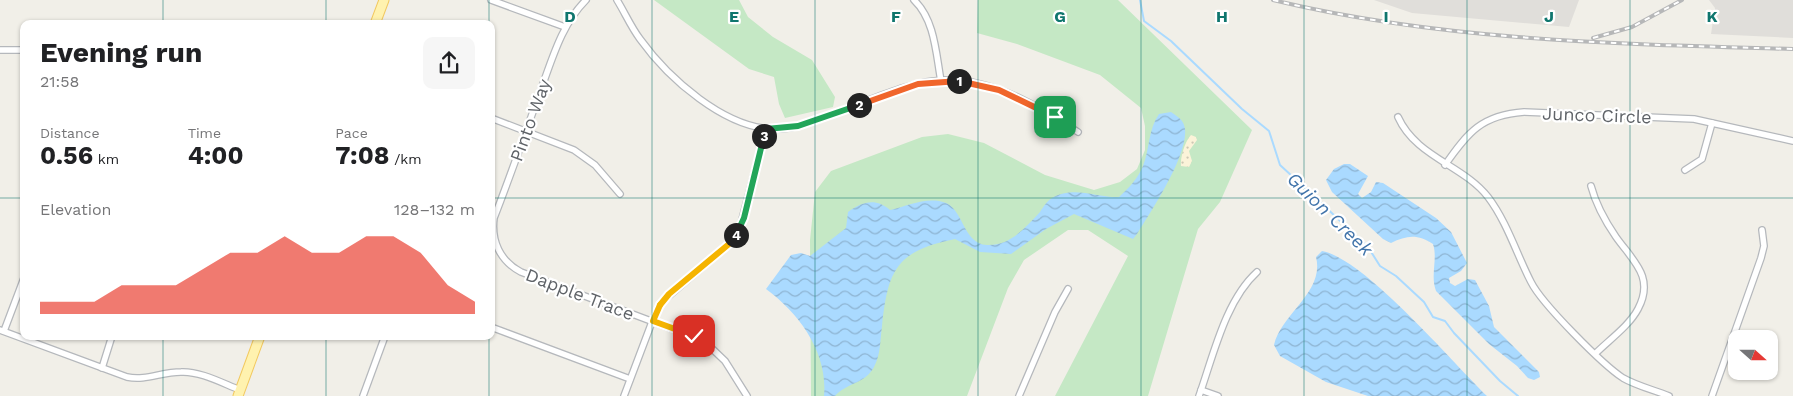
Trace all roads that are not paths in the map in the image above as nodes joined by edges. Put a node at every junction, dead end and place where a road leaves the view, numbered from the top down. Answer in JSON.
{"nodes":[{"id":1,"x":384,"y":0,"type":"edge"},
{"id":2,"x":491,"y":0,"type":"edge"},
{"id":3,"x":586,"y":0,"type":"edge"},
{"id":4,"x":617,"y":0,"type":"edge"},
{"id":5,"x":914,"y":0,"type":"edge"},
{"id":6,"x":376,"y":20,"type":"edge"},
{"id":7,"x":565,"y":27,"type":"junction"},
{"id":8,"x":0,"y":50,"type":"edge"},
{"id":9,"x":20,"y":50,"type":"edge"},
{"id":10,"x":941,"y":81,"type":"junction"},
{"id":11,"x":1398,"y":117,"type":"dead end"},
{"id":12,"x":495,"y":119,"type":"edge"},
{"id":13,"x":1712,"y":123,"type":"junction"},
{"id":14,"x":766,"y":129,"type":"junction"},
{"id":15,"x":526,"y":131,"type":"junction"},
{"id":16,"x":1078,"y":132,"type":"dead end"},
{"id":17,"x":1793,"y":141,"type":"edge"},
{"id":18,"x":1445,"y":165,"type":"junction"},
{"id":19,"x":1685,"y":170,"type":"dead end"},
{"id":20,"x":1591,"y":186,"type":"dead end"},
{"id":21,"x":620,"y":194,"type":"dead end"},
{"id":22,"x":495,"y":215,"type":"edge"},
{"id":23,"x":1762,"y":230,"type":"dead end"},
{"id":24,"x":495,"y":243,"type":"edge"},
{"id":25,"x":1256,"y":272,"type":"dead end"},
{"id":26,"x":20,"y":288,"type":"edge"},
{"id":27,"x":1068,"y":290,"type":"dead end"},
{"id":28,"x":653,"y":321,"type":"junction"},
{"id":29,"x":495,"y":328,"type":"edge"},
{"id":30,"x":2,"y":331,"type":"edge"},
{"id":31,"x":20,"y":338,"type":"edge"},
{"id":32,"x":26,"y":340,"type":"edge"},
{"id":33,"x":111,"y":340,"type":"edge"},
{"id":34,"x":259,"y":340,"type":"edge"},
{"id":35,"x":384,"y":340,"type":"edge"},
{"id":36,"x":1596,"y":354,"type":"junction"},
{"id":37,"x":102,"y":368,"type":"junction"},
{"id":38,"x":630,"y":379,"type":"junction"},
{"id":39,"x":239,"y":393,"type":"edge"},
{"id":40,"x":1200,"y":393,"type":"edge"},
{"id":41,"x":363,"y":396,"type":"edge"},
{"id":42,"x":624,"y":396,"type":"edge"},
{"id":43,"x":747,"y":396,"type":"edge"},
{"id":44,"x":1019,"y":396,"type":"edge"},
{"id":45,"x":1218,"y":396,"type":"edge"},
{"id":46,"x":1669,"y":396,"type":"edge"},
{"id":47,"x":1712,"y":396,"type":"edge"}],
"edges":[{"from":1,"to":6,"type":"main road"},
{"from":2,"to":7,"type":"street"},
{"from":3,"to":7,"type":"street","name":"Pinto Way"},
{"from":4,"to":14,"type":"street"},
{"from":5,"to":10,"type":"street"},
{"from":7,"to":15,"type":"street","name":"Pinto Way"},
{"from":8,"to":9,"type":"street"},
{"from":10,"to":14,"type":"street"},
{"from":10,"to":16,"type":"street"},
{"from":11,"to":18,"type":"street"},
{"from":12,"to":15,"type":"street"},
{"from":13,"to":17,"type":"street","name":"Junco Circle"},
{"from":13,"to":18,"type":"street","name":"Junco Circle"},
{"from":13,"to":19,"type":"street"},
{"from":14,"to":28,"type":"street"},
{"from":15,"to":21,"type":"street"},
{"from":15,"to":22,"type":"street","name":"Pinto Way"},
{"from":18,"to":36,"type":"street"},
{"from":20,"to":36,"type":"street"},
{"from":23,"to":47,"type":"street"},
{"from":24,"to":28,"type":"street","name":"Dapple Trace"},
{"from":25,"to":40,"type":"street"},
{"from":26,"to":30,"type":"street"},
{"from":27,"to":44,"type":"street"},
{"from":28,"to":38,"type":"street"},
{"from":28,"to":43,"type":"street","name":"Dapple Trace"},
{"from":29,"to":38,"type":"street"},
{"from":30,"to":31,"type":"street"},
{"from":32,"to":37,"type":"street"},
{"from":33,"to":37,"type":"street"},
{"from":34,"to":39,"type":"main road"},
{"from":35,"to":41,"type":"street"},
{"from":36,"to":46,"type":"street"},
{"from":37,"to":39,"type":"street"},
{"from":38,"to":42,"type":"street"},
{"from":40,"to":45,"type":"street"}]}
